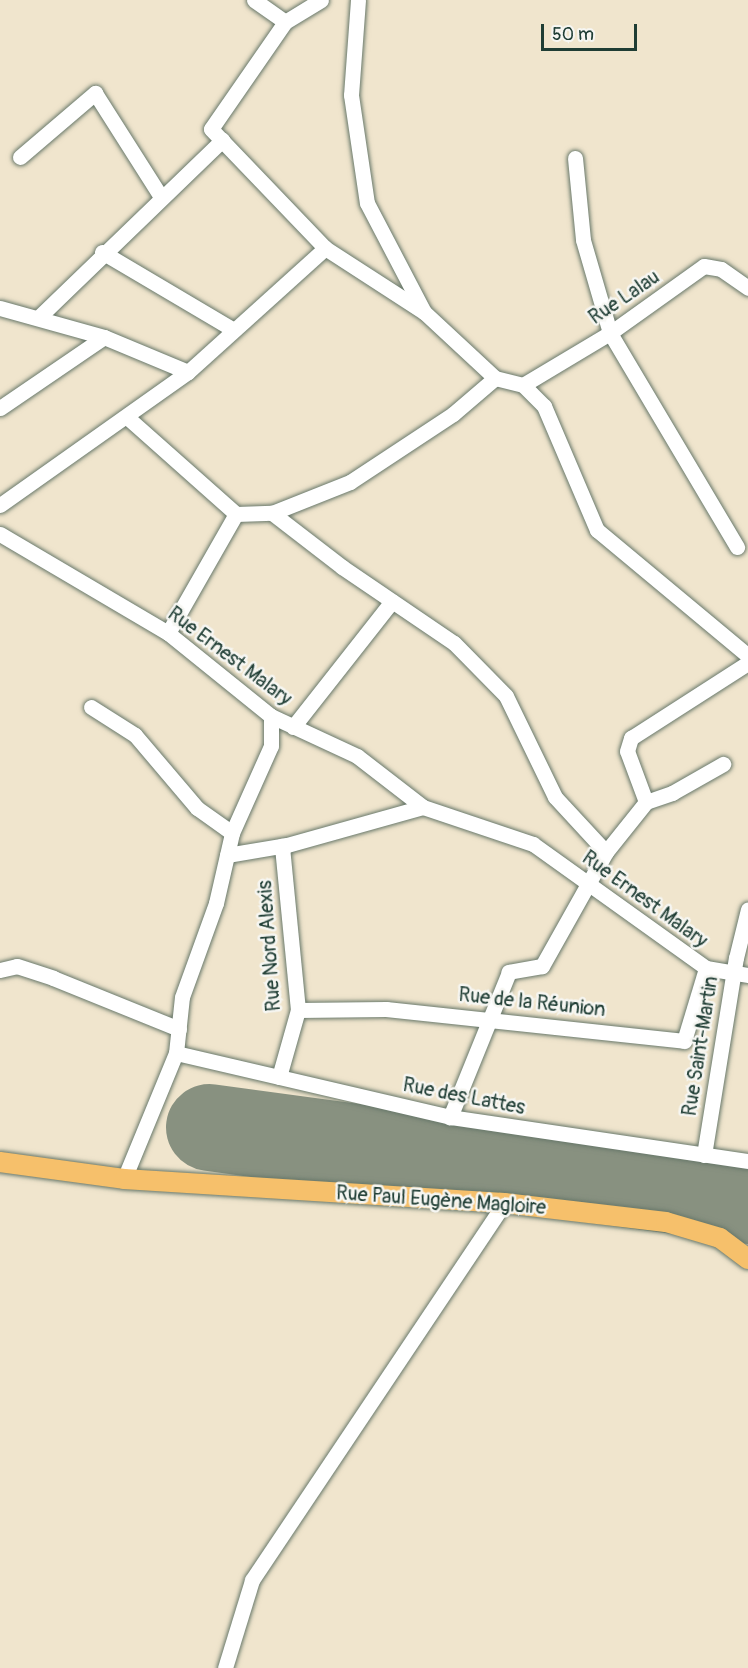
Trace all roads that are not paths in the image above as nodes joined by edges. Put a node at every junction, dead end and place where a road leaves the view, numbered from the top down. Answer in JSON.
{"nodes":[{"id":1,"x":254,"y":0,"type":"edge"},
{"id":2,"x":321,"y":0,"type":"edge"},
{"id":3,"x":358,"y":0,"type":"edge"},
{"id":4,"x":285,"y":22,"type":"junction"},
{"id":5,"x":222,"y":140,"type":"junction"},
{"id":6,"x":20,"y":157,"type":"dead end"},
{"id":7,"x":575,"y":158,"type":"dead end"},
{"id":8,"x":161,"y":197,"type":"junction"},
{"id":9,"x":325,"y":248,"type":"junction"},
{"id":10,"x":102,"y":252,"type":"junction"},
{"id":11,"x":748,"y":288,"type":"edge"},
{"id":12,"x":0,"y":308,"type":"edge"},
{"id":13,"x":424,"y":312,"type":"junction"},
{"id":14,"x":39,"y":316,"type":"junction"},
{"id":15,"x":234,"y":330,"type":"junction"},
{"id":16,"x":610,"y":333,"type":"junction"},
{"id":17,"x":104,"y":337,"type":"junction"},
{"id":18,"x":188,"y":372,"type":"junction"},
{"id":19,"x":495,"y":378,"type":"junction"},
{"id":20,"x":523,"y":385,"type":"junction"},
{"id":21,"x":0,"y":408,"type":"edge"},
{"id":22,"x":128,"y":418,"type":"junction"},
{"id":23,"x":0,"y":505,"type":"edge"},
{"id":24,"x":272,"y":513,"type":"junction"},
{"id":25,"x":236,"y":514,"type":"junction"},
{"id":26,"x":0,"y":534,"type":"edge"},
{"id":27,"x":737,"y":547,"type":"dead end"},
{"id":28,"x":392,"y":601,"type":"junction"},
{"id":29,"x":168,"y":633,"type":"junction"},
{"id":30,"x":748,"y":656,"type":"edge"},
{"id":31,"x":748,"y":663,"type":"edge"},
{"id":32,"x":91,"y":707,"type":"dead end"},
{"id":33,"x":270,"y":716,"type":"junction"},
{"id":34,"x":293,"y":727,"type":"junction"},
{"id":35,"x":723,"y":764,"type":"dead end"},
{"id":36,"x":646,"y":802,"type":"junction"},
{"id":37,"x":423,"y":807,"type":"junction"},
{"id":38,"x":231,"y":833,"type":"junction"},
{"id":39,"x":282,"y":846,"type":"junction"},
{"id":40,"x":606,"y":852,"type":"junction"},
{"id":41,"x":227,"y":855,"type":"junction"},
{"id":42,"x":588,"y":884,"type":"junction"},
{"id":43,"x":748,"y":909,"type":"edge"},
{"id":44,"x":706,"y":968,"type":"junction"},
{"id":45,"x":0,"y":970,"type":"edge"},
{"id":46,"x":741,"y":973,"type":"edge"},
{"id":47,"x":298,"y":1010,"type":"junction"},
{"id":48,"x":491,"y":1017,"type":"junction"},
{"id":49,"x":178,"y":1029,"type":"junction"},
{"id":50,"x":176,"y":1053,"type":"junction"},
{"id":51,"x":279,"y":1077,"type":"junction"},
{"id":52,"x":450,"y":1117,"type":"junction"},
{"id":53,"x":704,"y":1155,"type":"junction"},
{"id":54,"x":748,"y":1161,"type":"edge"},
{"id":55,"x":0,"y":1162,"type":"edge"},
{"id":56,"x":124,"y":1179,"type":"junction"},
{"id":57,"x":504,"y":1203,"type":"junction"},
{"id":58,"x":748,"y":1259,"type":"edge"},
{"id":59,"x":225,"y":1668,"type":"edge"}],
"edges":[{"from":1,"to":4,"type":"street"},
{"from":2,"to":4,"type":"street"},
{"from":3,"to":13,"type":"street"},
{"from":4,"to":5,"type":"street"},
{"from":5,"to":8,"type":"street"},
{"from":5,"to":9,"type":"street"},
{"from":6,"to":8,"type":"street"},
{"from":7,"to":16,"type":"street"},
{"from":8,"to":10,"type":"street"},
{"from":9,"to":13,"type":"street"},
{"from":9,"to":15,"type":"street"},
{"from":10,"to":14,"type":"street"},
{"from":10,"to":15,"type":"street"},
{"from":11,"to":16,"type":"street","name":"Rue Lalau"},
{"from":12,"to":14,"type":"street"},
{"from":13,"to":19,"type":"street"},
{"from":14,"to":17,"type":"street"},
{"from":15,"to":18,"type":"street"},
{"from":16,"to":20,"type":"street","name":"Rue Lalau"},
{"from":16,"to":27,"type":"street"},
{"from":17,"to":18,"type":"street"},
{"from":17,"to":21,"type":"street"},
{"from":18,"to":22,"type":"street"},
{"from":19,"to":20,"type":"street"},
{"from":19,"to":24,"type":"street"},
{"from":20,"to":30,"type":"street"},
{"from":22,"to":23,"type":"street"},
{"from":22,"to":25,"type":"street"},
{"from":24,"to":25,"type":"street"},
{"from":24,"to":28,"type":"street"},
{"from":25,"to":29,"type":"street"},
{"from":26,"to":29,"type":"street","name":"Rue Ernest Malary"},
{"from":28,"to":34,"type":"street"},
{"from":28,"to":40,"type":"street"},
{"from":29,"to":33,"type":"street","name":"Rue Ernest Malary"},
{"from":31,"to":36,"type":"street"},
{"from":32,"to":38,"type":"street"},
{"from":33,"to":34,"type":"street","name":"Rue Ernest Malary"},
{"from":33,"to":38,"type":"street"},
{"from":34,"to":37,"type":"street","name":"Rue Ernest Malary"},
{"from":35,"to":36,"type":"street"},
{"from":36,"to":40,"type":"street"},
{"from":37,"to":39,"type":"street"},
{"from":37,"to":42,"type":"street","name":"Rue Ernest Malary"},
{"from":38,"to":41,"type":"street"},
{"from":39,"to":41,"type":"street"},
{"from":39,"to":47,"type":"street","name":"Rue Nord Alexis"},
{"from":40,"to":42,"type":"street"},
{"from":41,"to":49,"type":"street"},
{"from":42,"to":44,"type":"street","name":"Rue Ernest Malary"},
{"from":42,"to":48,"type":"street"},
{"from":43,"to":46,"type":"street","name":"Rue Saint-Martin"},
{"from":44,"to":46,"type":"street","name":"Rue Ernest Malary"},
{"from":44,"to":48,"type":"street","name":"Rue de la Réunion"},
{"from":45,"to":49,"type":"street"},
{"from":46,"to":53,"type":"street","name":"Rue Saint-Martin"},
{"from":47,"to":48,"type":"street","name":"Rue de la Réunion"},
{"from":47,"to":51,"type":"street","name":"Rue Nord Alexis"},
{"from":48,"to":52,"type":"street"},
{"from":49,"to":50,"type":"street"},
{"from":50,"to":51,"type":"street","name":"Rue des Lattes"},
{"from":50,"to":56,"type":"street"},
{"from":51,"to":52,"type":"street","name":"Rue des Lattes"},
{"from":52,"to":53,"type":"street","name":"Rue des Lattes"},
{"from":53,"to":54,"type":"street","name":"Rue des Lattes"},
{"from":55,"to":56,"type":"main road","name":"Rue Paul Eugène Magloire"},
{"from":56,"to":57,"type":"main road","name":"Rue Paul Eugène Magloire"},
{"from":57,"to":58,"type":"main road","name":"Rue Paul Eugène Magloire"},
{"from":57,"to":59,"type":"street"}]}
